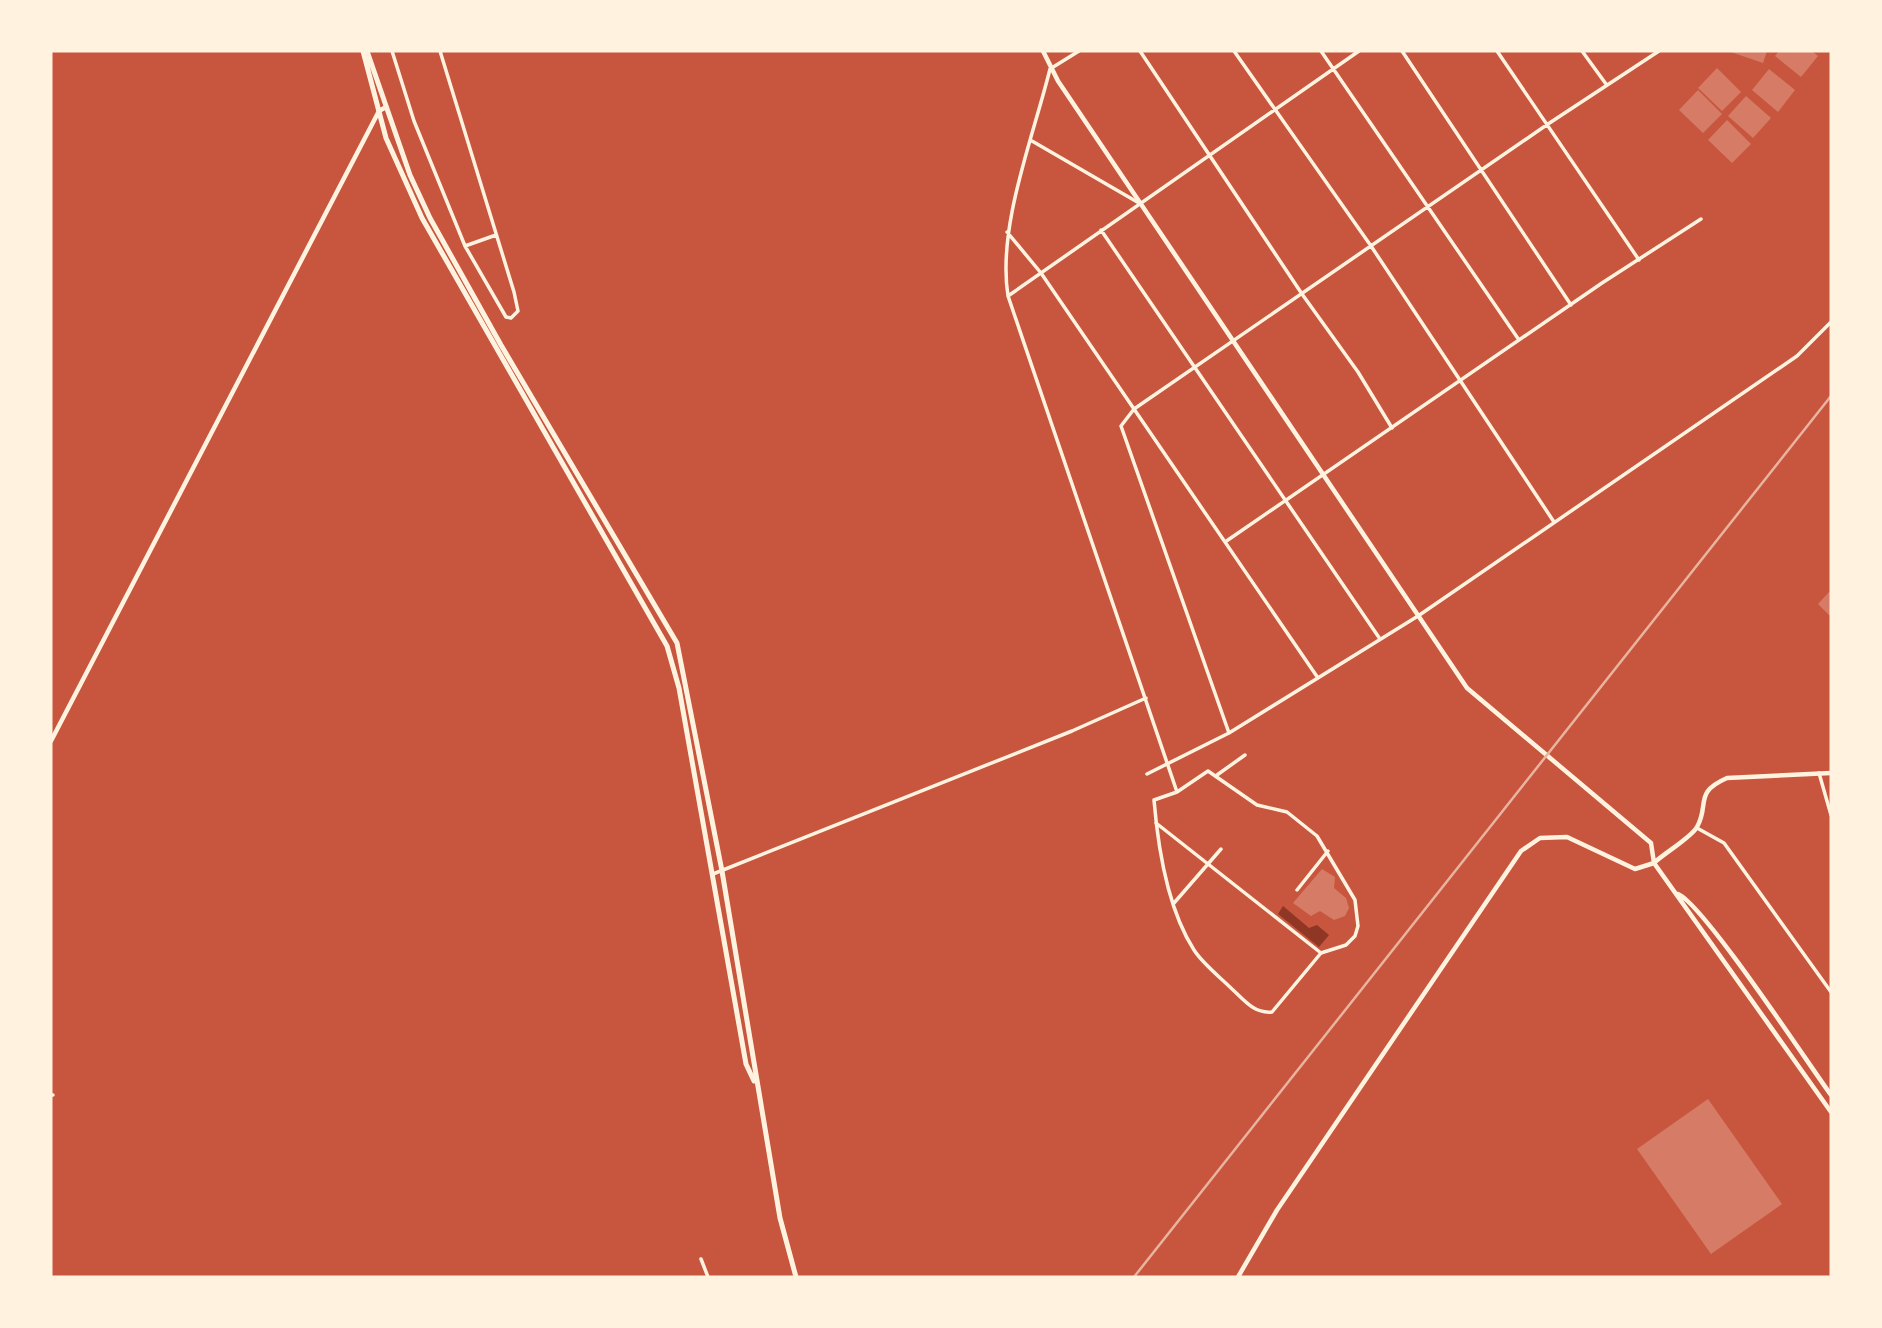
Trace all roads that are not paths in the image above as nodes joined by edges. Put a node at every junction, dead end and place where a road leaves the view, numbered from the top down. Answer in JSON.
{"nodes":[{"id":1,"x":365,"y":51,"type":"edge"},
{"id":2,"x":391,"y":51,"type":"edge"},
{"id":3,"x":440,"y":51,"type":"edge"},
{"id":4,"x":1043,"y":51,"type":"edge"},
{"id":5,"x":1079,"y":51,"type":"edge"},
{"id":6,"x":1140,"y":51,"type":"edge"},
{"id":7,"x":1234,"y":51,"type":"edge"},
{"id":8,"x":1321,"y":51,"type":"edge"},
{"id":9,"x":1359,"y":51,"type":"edge"},
{"id":10,"x":1402,"y":51,"type":"edge"},
{"id":11,"x":1497,"y":51,"type":"edge"},
{"id":12,"x":1582,"y":51,"type":"edge"},
{"id":13,"x":1659,"y":51,"type":"edge"},
{"id":14,"x":1334,"y":68,"type":"junction"},
{"id":15,"x":1051,"y":69,"type":"junction"},
{"id":16,"x":1606,"y":84,"type":"junction"},
{"id":17,"x":383,"y":109,"type":"junction"},
{"id":18,"x":1275,"y":109,"type":"junction"},
{"id":19,"x":1548,"y":124,"type":"junction"},
{"id":20,"x":1032,"y":141,"type":"junction"},
{"id":21,"x":1210,"y":154,"type":"junction"},
{"id":22,"x":1482,"y":170,"type":"junction"},
{"id":23,"x":1140,"y":203,"type":"junction"},
{"id":24,"x":1430,"y":205,"type":"junction"},
{"id":25,"x":1701,"y":219,"type":"dead end"},
{"id":26,"x":1101,"y":230,"type":"junction"},
{"id":27,"x":1007,"y":231,"type":"junction"},
{"id":28,"x":496,"y":235,"type":"junction"},
{"id":29,"x":465,"y":246,"type":"junction"},
{"id":30,"x":1371,"y":246,"type":"junction"},
{"id":31,"x":1639,"y":260,"type":"junction"},
{"id":32,"x":1041,"y":273,"type":"junction"},
{"id":33,"x":1302,"y":294,"type":"junction"},
{"id":34,"x":1008,"y":296,"type":"junction"},
{"id":35,"x":1571,"y":305,"type":"junction"},
{"id":36,"x":1831,"y":322,"type":"edge"},
{"id":37,"x":1519,"y":340,"type":"junction"},
{"id":38,"x":1234,"y":341,"type":"junction"},
{"id":39,"x":1195,"y":368,"type":"junction"},
{"id":40,"x":1461,"y":381,"type":"junction"},
{"id":41,"x":1134,"y":409,"type":"junction"},
{"id":42,"x":1392,"y":428,"type":"junction"},
{"id":43,"x":1324,"y":474,"type":"junction"},
{"id":44,"x":1285,"y":501,"type":"junction"},
{"id":45,"x":1554,"y":522,"type":"junction"},
{"id":46,"x":1225,"y":542,"type":"junction"},
{"id":47,"x":637,"y":574,"type":"junction"},
{"id":48,"x":629,"y":580,"type":"junction"},
{"id":49,"x":1418,"y":616,"type":"junction"},
{"id":50,"x":1380,"y":639,"type":"junction"},
{"id":51,"x":1318,"y":678,"type":"junction"},
{"id":52,"x":1146,"y":698,"type":"junction"},
{"id":53,"x":1229,"y":733,"type":"junction"},
{"id":54,"x":51,"y":741,"type":"edge"},
{"id":55,"x":1245,"y":755,"type":"dead end"},
{"id":56,"x":1168,"y":766,"type":"junction"},
{"id":57,"x":1819,"y":773,"type":"junction"},
{"id":58,"x":1831,"y":773,"type":"edge"},
{"id":59,"x":1147,"y":774,"type":"dead end"},
{"id":60,"x":1217,"y":775,"type":"junction"},
{"id":61,"x":1177,"y":792,"type":"junction"},
{"id":62,"x":1831,"y":815,"type":"edge"},
{"id":63,"x":1154,"y":821,"type":"junction"},
{"id":64,"x":1697,"y":828,"type":"junction"},
{"id":65,"x":1221,"y":849,"type":"dead end"},
{"id":66,"x":1328,"y":851,"type":"junction"},
{"id":67,"x":1654,"y":863,"type":"junction"},
{"id":68,"x":1208,"y":864,"type":"junction"},
{"id":69,"x":722,"y":871,"type":"junction"},
{"id":70,"x":713,"y":874,"type":"junction"},
{"id":71,"x":1297,"y":890,"type":"dead end"},
{"id":72,"x":1678,"y":893,"type":"junction"},
{"id":73,"x":1174,"y":904,"type":"junction"},
{"id":74,"x":1321,"y":953,"type":"junction"},
{"id":75,"x":1831,"y":992,"type":"edge"},
{"id":76,"x":755,"y":1084,"type":"junction"},
{"id":77,"x":1831,"y":1095,"type":"edge"},
{"id":78,"x":1831,"y":1112,"type":"edge"},
{"id":79,"x":701,"y":1259,"type":"dead end"},
{"id":80,"x":708,"y":1277,"type":"edge"},
{"id":81,"x":796,"y":1277,"type":"edge"},
{"id":82,"x":1238,"y":1277,"type":"edge"}],
"edges":[{"from":1,"to":17,"type":"main road"},
{"from":2,"to":29,"type":"street"},
{"from":3,"to":28,"type":"street"},
{"from":4,"to":15,"type":"street"},
{"from":5,"to":15,"type":"street"},
{"from":6,"to":21,"type":"street"},
{"from":7,"to":18,"type":"street"},
{"from":8,"to":14,"type":"street"},
{"from":9,"to":14,"type":"street"},
{"from":10,"to":22,"type":"street"},
{"from":11,"to":19,"type":"street"},
{"from":12,"to":16,"type":"street"},
{"from":13,"to":16,"type":"street"},
{"from":14,"to":18,"type":"street"},
{"from":14,"to":24,"type":"street"},
{"from":15,"to":20,"type":"street"},
{"from":15,"to":23,"type":"street"},
{"from":16,"to":19,"type":"street"},
{"from":17,"to":47,"type":"main road"},
{"from":17,"to":48,"type":"main road"},
{"from":17,"to":54,"type":"street"},
{"from":18,"to":21,"type":"street"},
{"from":18,"to":30,"type":"street"},
{"from":19,"to":22,"type":"street"},
{"from":19,"to":31,"type":"street"},
{"from":20,"to":23,"type":"street"},
{"from":20,"to":27,"type":"street"},
{"from":21,"to":23,"type":"street"},
{"from":21,"to":33,"type":"street"},
{"from":22,"to":24,"type":"street"},
{"from":22,"to":35,"type":"street"},
{"from":23,"to":26,"type":"street"},
{"from":23,"to":38,"type":"street"},
{"from":24,"to":30,"type":"street"},
{"from":24,"to":37,"type":"street"},
{"from":25,"to":31,"type":"street"},
{"from":26,"to":32,"type":"street"},
{"from":26,"to":39,"type":"street"},
{"from":27,"to":32,"type":"street"},
{"from":27,"to":34,"type":"street"},
{"from":28,"to":29,"type":"street"},
{"from":28,"to":29,"type":"street"},
{"from":30,"to":33,"type":"street"},
{"from":30,"to":40,"type":"street"},
{"from":31,"to":35,"type":"street"},
{"from":32,"to":34,"type":"street"},
{"from":32,"to":41,"type":"street"},
{"from":33,"to":38,"type":"street"},
{"from":33,"to":42,"type":"street"},
{"from":34,"to":52,"type":"street"},
{"from":35,"to":37,"type":"street"},
{"from":36,"to":45,"type":"street"},
{"from":37,"to":40,"type":"street"},
{"from":38,"to":39,"type":"street"},
{"from":38,"to":43,"type":"street"},
{"from":39,"to":41,"type":"street"},
{"from":39,"to":44,"type":"street"},
{"from":40,"to":42,"type":"street"},
{"from":40,"to":45,"type":"street"},
{"from":41,"to":46,"type":"street"},
{"from":41,"to":53,"type":"street"},
{"from":42,"to":43,"type":"street"},
{"from":43,"to":44,"type":"street"},
{"from":43,"to":49,"type":"street"},
{"from":44,"to":46,"type":"street"},
{"from":44,"to":50,"type":"street"},
{"from":45,"to":49,"type":"street"},
{"from":46,"to":51,"type":"street"},
{"from":47,"to":48,"type":"main road"},
{"from":47,"to":69,"type":"main road"},
{"from":48,"to":70,"type":"main road"},
{"from":49,"to":50,"type":"street"},
{"from":49,"to":67,"type":"street"},
{"from":50,"to":51,"type":"street"},
{"from":51,"to":53,"type":"street"},
{"from":52,"to":56,"type":"street"},
{"from":52,"to":69,"type":"street"},
{"from":53,"to":56,"type":"street"},
{"from":55,"to":60,"type":"street"},
{"from":56,"to":59,"type":"street"},
{"from":56,"to":61,"type":"street"},
{"from":57,"to":58,"type":"street"},
{"from":57,"to":62,"type":"street"},
{"from":57,"to":64,"type":"street"},
{"from":60,"to":61,"type":"street"},
{"from":60,"to":66,"type":"street"},
{"from":61,"to":63,"type":"street"},
{"from":63,"to":68,"type":"street"},
{"from":63,"to":73,"type":"street"},
{"from":64,"to":67,"type":"street"},
{"from":64,"to":75,"type":"street"},
{"from":65,"to":68,"type":"street"},
{"from":66,"to":71,"type":"street"},
{"from":66,"to":74,"type":"street"},
{"from":67,"to":72,"type":"street"},
{"from":67,"to":82,"type":"street"},
{"from":68,"to":73,"type":"street"},
{"from":68,"to":74,"type":"street"},
{"from":69,"to":70,"type":"street"},
{"from":69,"to":76,"type":"main road"},
{"from":70,"to":76,"type":"main road"},
{"from":72,"to":77,"type":"street"},
{"from":72,"to":78,"type":"street"},
{"from":73,"to":74,"type":"street"},
{"from":76,"to":81,"type":"main road"},
{"from":79,"to":80,"type":"street"}]}
